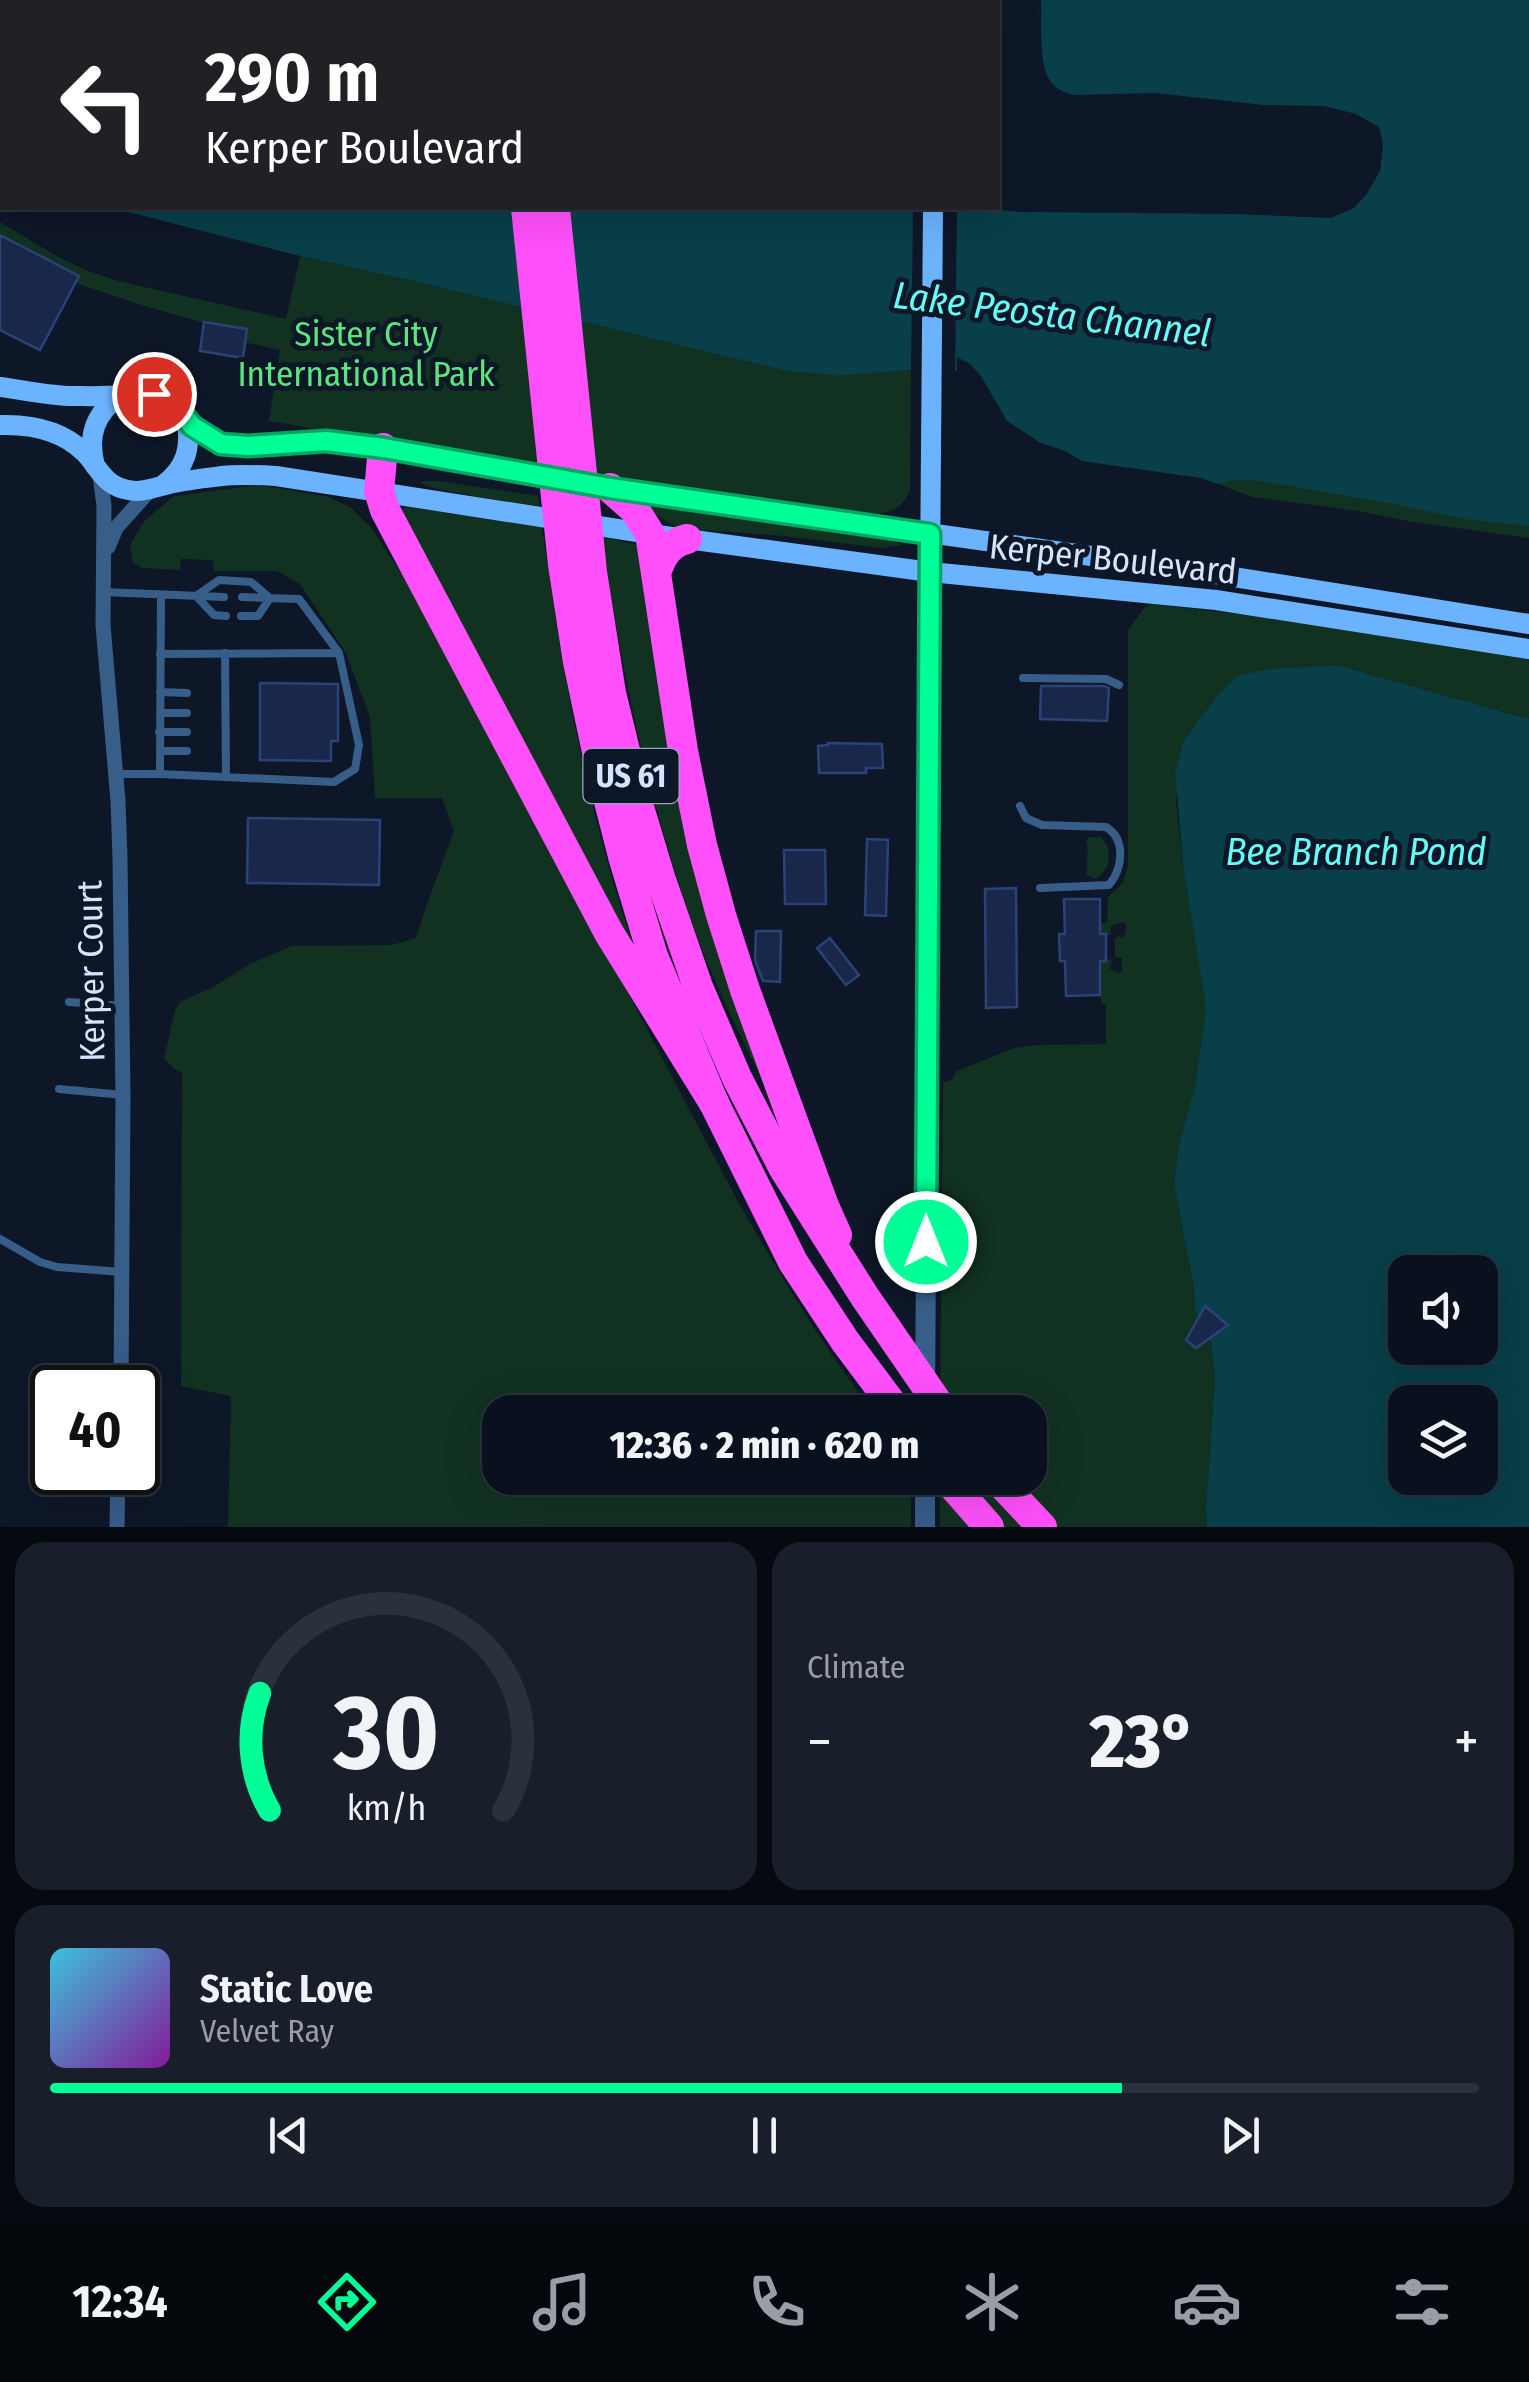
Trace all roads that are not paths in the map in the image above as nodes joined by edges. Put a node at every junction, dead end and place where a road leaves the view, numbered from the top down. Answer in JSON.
{"nodes":[{"id":1,"x":526,"y":210,"type":"edge"},
{"id":2,"x":554,"y":210,"type":"edge"},
{"id":3,"x":934,"y":210,"type":"edge"},
{"id":4,"x":0,"y":386,"type":"edge"},
{"id":5,"x":120,"y":396,"type":"junction"},
{"id":6,"x":186,"y":419,"type":"junction"},
{"id":7,"x":0,"y":425,"type":"edge"},
{"id":8,"x":384,"y":448,"type":"junction"},
{"id":9,"x":97,"y":471,"type":"junction"},
{"id":10,"x":156,"y":488,"type":"junction"},
{"id":11,"x":610,"y":488,"type":"junction"},
{"id":12,"x":379,"y":491,"type":"junction"},
{"id":13,"x":650,"y":534,"type":"junction"},
{"id":14,"x":930,"y":534,"type":"junction"},
{"id":15,"x":688,"y":539,"type":"junction"},
{"id":16,"x":104,"y":555,"type":"junction"},
{"id":17,"x":656,"y":572,"type":"junction"},
{"id":18,"x":930,"y":572,"type":"junction"},
{"id":19,"x":103,"y":592,"type":"junction"},
{"id":20,"x":161,"y":594,"type":"junction"},
{"id":21,"x":196,"y":596,"type":"junction"},
{"id":22,"x":224,"y":596,"type":"dead end"},
{"id":23,"x":242,"y":597,"type":"dead end"},
{"id":24,"x":270,"y":598,"type":"junction"},
{"id":25,"x":226,"y":616,"type":"dead end"},
{"id":26,"x":241,"y":616,"type":"dead end"},
{"id":27,"x":1529,"y":624,"type":"edge"},
{"id":28,"x":1529,"y":649,"type":"edge"},
{"id":29,"x":226,"y":653,"type":"junction"},
{"id":30,"x":339,"y":653,"type":"junction"},
{"id":31,"x":160,"y":654,"type":"junction"},
{"id":32,"x":1023,"y":678,"type":"dead end"},
{"id":33,"x":1119,"y":685,"type":"dead end"},
{"id":34,"x":160,"y":692,"type":"junction"},
{"id":35,"x":187,"y":693,"type":"dead end"},
{"id":36,"x":214,"y":693,"type":"dead end"},
{"id":37,"x":226,"y":693,"type":"junction"},
{"id":38,"x":226,"y":712,"type":"junction"},
{"id":39,"x":160,"y":713,"type":"junction"},
{"id":40,"x":186,"y":713,"type":"dead end"},
{"id":41,"x":212,"y":713,"type":"dead end"},
{"id":42,"x":160,"y":732,"type":"junction"},
{"id":43,"x":186,"y":732,"type":"dead end"},
{"id":44,"x":214,"y":732,"type":"dead end"},
{"id":45,"x":226,"y":733,"type":"junction"},
{"id":46,"x":160,"y":750,"type":"junction"},
{"id":47,"x":187,"y":751,"type":"dead end"},
{"id":48,"x":214,"y":751,"type":"dead end"},
{"id":49,"x":226,"y":751,"type":"junction"},
{"id":50,"x":116,"y":774,"type":"junction"},
{"id":51,"x":160,"y":774,"type":"junction"},
{"id":52,"x":226,"y":776,"type":"junction"},
{"id":53,"x":1020,"y":806,"type":"dead end"},
{"id":54,"x":1040,"y":888,"type":"dead end"},
{"id":55,"x":69,"y":1002,"type":"dead end"},
{"id":56,"x":122,"y":1006,"type":"junction"},
{"id":57,"x":60,"y":1089,"type":"dead end"},
{"id":58,"x":123,"y":1094,"type":"junction"},
{"id":59,"x":714,"y":1103,"type":"junction"},
{"id":60,"x":0,"y":1239,"type":"edge"},
{"id":61,"x":122,"y":1272,"type":"junction"},
{"id":62,"x":864,"y":1297,"type":"junction"},
{"id":63,"x":121,"y":1365,"type":"edge"},
{"id":64,"x":885,"y":1395,"type":"edge"},
{"id":65,"x":925,"y":1395,"type":"edge"},
{"id":66,"x":932,"y":1395,"type":"edge"},
{"id":67,"x":118,"y":1495,"type":"edge"},
{"id":68,"x":925,"y":1495,"type":"edge"},
{"id":69,"x":961,"y":1495,"type":"edge"},
{"id":70,"x":1012,"y":1495,"type":"edge"},
{"id":71,"x":117,"y":1527,"type":"edge"},
{"id":72,"x":925,"y":1527,"type":"edge"},
{"id":73,"x":989,"y":1527,"type":"edge"},
{"id":74,"x":1042,"y":1527,"type":"edge"}],
"edges":[{"from":1,"to":59,"type":"highway","number":"US 61","bridge":true},
{"from":2,"to":62,"type":"highway","number":"US 61","bridge":true},
{"from":3,"to":14,"type":"main road"},
{"from":4,"to":5,"type":"main road","name":"Kerper Boulevard"},
{"from":5,"to":6,"type":"main road","name":"Kerper Boulevard"},
{"from":5,"to":9,"type":"main road"},
{"from":6,"to":8,"type":"main road","name":"Kerper Boulevard"},
{"from":6,"to":10,"type":"main road"},
{"from":7,"to":9,"type":"main road","name":"Kerper Boulevard"},
{"from":8,"to":11,"type":"main road","name":"Kerper Boulevard"},
{"from":8,"to":12,"type":"highway"},
{"from":9,"to":10,"type":"main road","name":"Kerper Boulevard"},
{"from":9,"to":16,"type":"street","name":"Kerper Court"},
{"from":10,"to":12,"type":"main road","name":"Kerper Boulevard"},
{"from":10,"to":16,"type":"street"},
{"from":11,"to":13,"type":"highway"},
{"from":11,"to":14,"type":"main road","name":"Kerper Boulevard"},
{"from":12,"to":13,"type":"main road","name":"Kerper Boulevard"},
{"from":12,"to":59,"type":"highway","bridge":true},
{"from":13,"to":15,"type":"main road","name":"Kerper Boulevard"},
{"from":13,"to":17,"type":"highway"},
{"from":14,"to":18,"type":"main road"},
{"from":14,"to":27,"type":"main road","name":"Kerper Boulevard"},
{"from":15,"to":17,"type":"highway"},
{"from":15,"to":18,"type":"main road","name":"Kerper Boulevard"},
{"from":16,"to":19,"type":"street","name":"Kerper Court"},
{"from":17,"to":62,"type":"highway","bridge":true},
{"from":18,"to":28,"type":"main road","name":"Kerper Boulevard"},
{"from":18,"to":65,"type":"street"},
{"from":19,"to":20,"type":"lane"},
{"from":19,"to":50,"type":"street","name":"Kerper Court"},
{"from":20,"to":21,"type":"lane"},
{"from":20,"to":31,"type":"lane"},
{"from":21,"to":22,"type":"lane"},
{"from":21,"to":24,"type":"lane"},
{"from":21,"to":25,"type":"lane"},
{"from":23,"to":24,"type":"lane"},
{"from":24,"to":26,"type":"lane"},
{"from":24,"to":30,"type":"lane"},
{"from":29,"to":30,"type":"lane"},
{"from":29,"to":31,"type":"lane"},
{"from":29,"to":37,"type":"lane"},
{"from":30,"to":52,"type":"lane"},
{"from":31,"to":34,"type":"lane"},
{"from":32,"to":33,"type":"lane"},
{"from":34,"to":35,"type":"lane"},
{"from":34,"to":39,"type":"lane"},
{"from":36,"to":37,"type":"lane"},
{"from":37,"to":38,"type":"lane"},
{"from":38,"to":41,"type":"lane"},
{"from":38,"to":45,"type":"lane"},
{"from":39,"to":40,"type":"lane"},
{"from":39,"to":42,"type":"lane"},
{"from":42,"to":43,"type":"lane"},
{"from":42,"to":46,"type":"lane"},
{"from":44,"to":45,"type":"lane"},
{"from":45,"to":49,"type":"lane"},
{"from":46,"to":47,"type":"lane"},
{"from":46,"to":51,"type":"lane"},
{"from":48,"to":49,"type":"lane"},
{"from":49,"to":52,"type":"lane"},
{"from":50,"to":51,"type":"lane"},
{"from":50,"to":56,"type":"street","name":"Kerper Court"},
{"from":51,"to":52,"type":"lane"},
{"from":53,"to":54,"type":"lane"},
{"from":55,"to":56,"type":"lane"},
{"from":56,"to":58,"type":"street","name":"Kerper Court"},
{"from":57,"to":58,"type":"lane"},
{"from":58,"to":61,"type":"street","name":"Kerper Court"},
{"from":59,"to":64,"type":"highway","number":"US 61"},
{"from":60,"to":61,"type":"lane"},
{"from":61,"to":63,"type":"street","name":"Kerper Court"},
{"from":62,"to":66,"type":"highway","number":"US 61","bridge":true},
{"from":67,"to":71,"type":"street"},
{"from":68,"to":72,"type":"street"},
{"from":69,"to":73,"type":"highway"},
{"from":70,"to":74,"type":"highway"}]}
